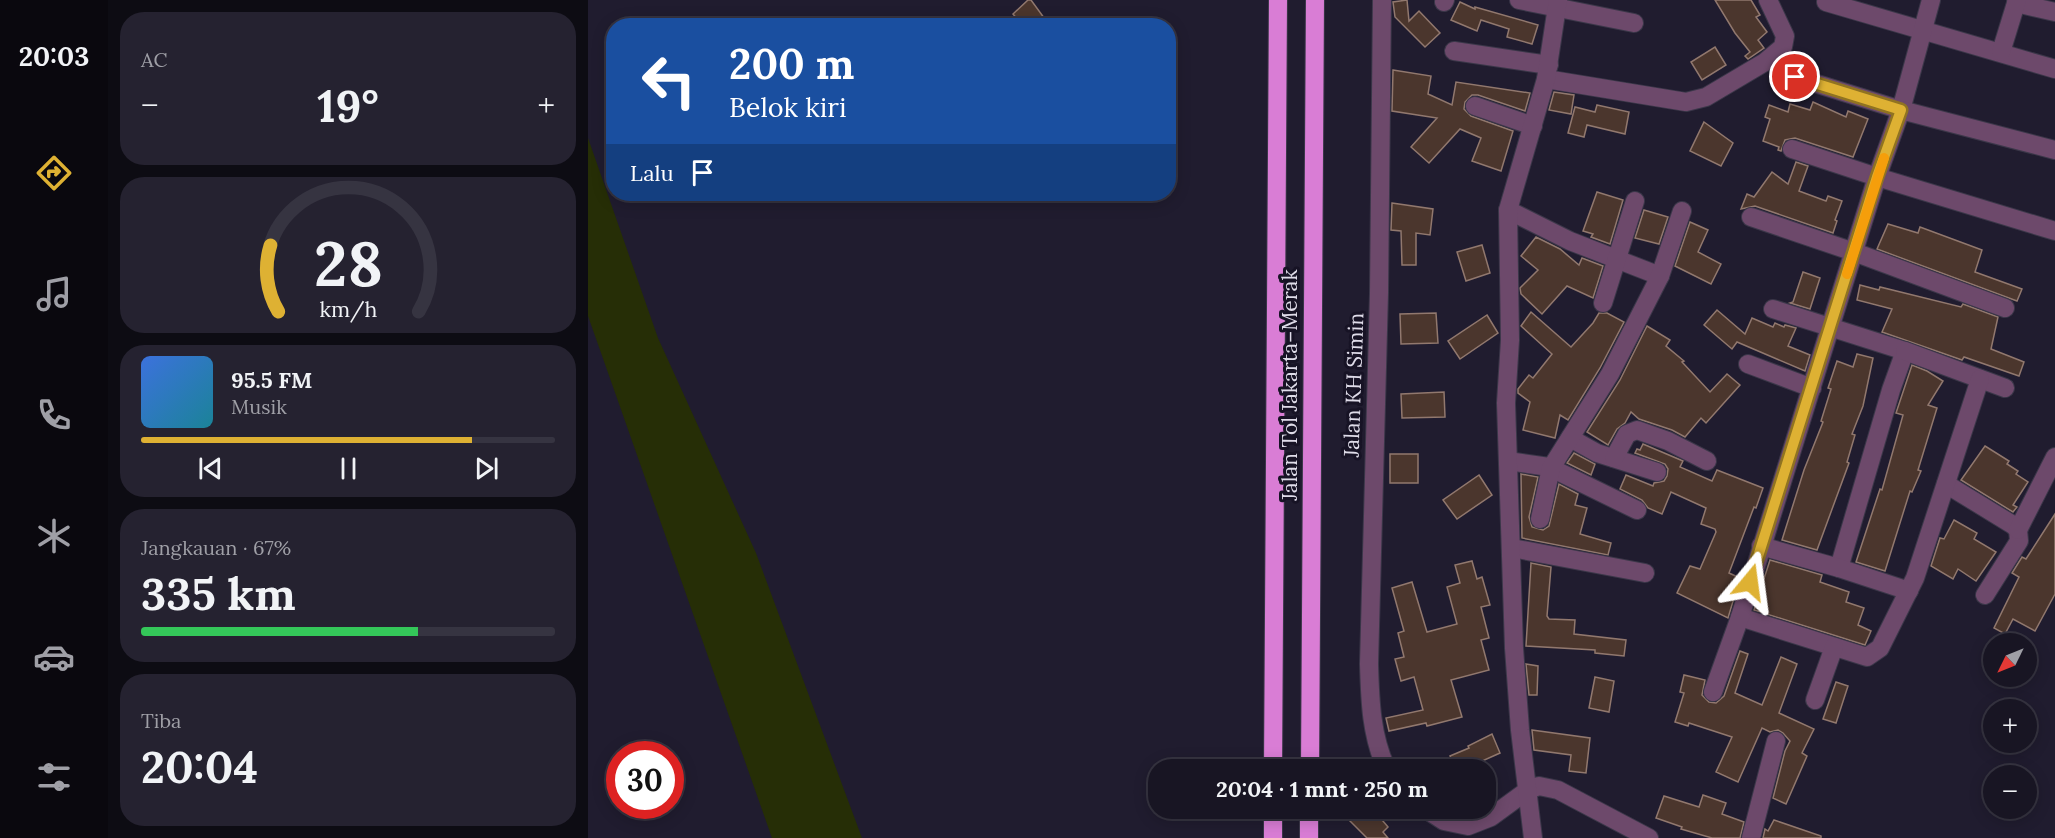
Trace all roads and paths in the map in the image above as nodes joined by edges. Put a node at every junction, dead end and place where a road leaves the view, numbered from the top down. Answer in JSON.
{"nodes":[{"id":1,"x":1278,"y":0,"type":"edge"},
{"id":2,"x":1315,"y":0,"type":"edge"},
{"id":3,"x":1382,"y":0,"type":"edge"},
{"id":4,"x":1519,"y":0,"type":"edge"},
{"id":5,"x":1768,"y":0,"type":"edge"},
{"id":6,"x":1931,"y":0,"type":"edge"},
{"id":7,"x":1826,"y":2,"type":"dead end"},
{"id":8,"x":2017,"y":2,"type":"edge"},
{"id":9,"x":1557,"y":4,"type":"edge"},
{"id":10,"x":2055,"y":12,"type":"edge"},
{"id":11,"x":1634,"y":23,"type":"dead end"},
{"id":12,"x":1922,"y":30,"type":"junction"},
{"id":13,"x":1454,"y":51,"type":"dead end"},
{"id":14,"x":2001,"y":52,"type":"junction"},
{"id":15,"x":2055,"y":69,"type":"edge"},
{"id":16,"x":1547,"y":72,"type":"junction"},
{"id":17,"x":1795,"y":77,"type":"dead end"},
{"id":18,"x":1475,"y":106,"type":"dead end"},
{"id":19,"x":1901,"y":110,"type":"junction"},
{"id":20,"x":1533,"y":126,"type":"junction"},
{"id":21,"x":1792,"y":148,"type":"dead end"},
{"id":22,"x":2055,"y":150,"type":"edge"},
{"id":23,"x":1877,"y":177,"type":"junction"},
{"id":24,"x":1635,"y":201,"type":"dead end"},
{"id":25,"x":1508,"y":210,"type":"junction"},
{"id":26,"x":1682,"y":211,"type":"dead end"},
{"id":27,"x":1751,"y":217,"type":"dead end"},
{"id":28,"x":2055,"y":231,"type":"edge"},
{"id":29,"x":1854,"y":252,"type":"junction"},
{"id":30,"x":1618,"y":259,"type":"junction"},
{"id":31,"x":1660,"y":276,"type":"junction"},
{"id":32,"x":1603,"y":303,"type":"dead end"},
{"id":33,"x":2006,"y":308,"type":"dead end"},
{"id":34,"x":1773,"y":309,"type":"dead end"},
{"id":35,"x":1830,"y":328,"type":"junction"},
{"id":36,"x":1905,"y":351,"type":"junction"},
{"id":37,"x":1748,"y":364,"type":"dead end"},
{"id":38,"x":1980,"y":378,"type":"junction"},
{"id":39,"x":1812,"y":388,"type":"junction"},
{"id":40,"x":2005,"y":388,"type":"dead end"},
{"id":41,"x":1570,"y":438,"type":"junction"},
{"id":42,"x":2055,"y":457,"type":"edge"},
{"id":43,"x":1614,"y":458,"type":"junction"},
{"id":44,"x":1508,"y":461,"type":"junction"},
{"id":45,"x":1707,"y":461,"type":"dead end"},
{"id":46,"x":1551,"y":468,"type":"junction"},
{"id":47,"x":1657,"y":472,"type":"dead end"},
{"id":48,"x":1946,"y":484,"type":"junction"},
{"id":49,"x":1637,"y":510,"type":"dead end"},
{"id":50,"x":1540,"y":519,"type":"dead end"},
{"id":51,"x":2018,"y":530,"type":"junction"},
{"id":52,"x":1761,"y":546,"type":"junction"},
{"id":53,"x":1512,"y":548,"type":"junction"},
{"id":54,"x":1839,"y":568,"type":"junction"},
{"id":55,"x":1645,"y":573,"type":"dead end"},
{"id":56,"x":1909,"y":591,"type":"junction"},
{"id":57,"x":1985,"y":595,"type":"dead end"},
{"id":58,"x":1740,"y":617,"type":"junction"},
{"id":59,"x":1834,"y":647,"type":"junction"},
{"id":60,"x":1713,"y":692,"type":"dead end"},
{"id":61,"x":1815,"y":700,"type":"dead end"},
{"id":62,"x":1776,"y":741,"type":"dead end"},
{"id":63,"x":1273,"y":759,"type":"edge"},
{"id":64,"x":1310,"y":759,"type":"edge"},
{"id":65,"x":1383,"y":759,"type":"edge"},
{"id":66,"x":1528,"y":790,"type":"junction"},
{"id":67,"x":1496,"y":813,"type":"edge"},
{"id":68,"x":1273,"y":819,"type":"edge"},
{"id":69,"x":1309,"y":819,"type":"edge"},
{"id":70,"x":1441,"y":819,"type":"edge"},
{"id":71,"x":1486,"y":819,"type":"edge"},
{"id":72,"x":1273,"y":838,"type":"edge"},
{"id":73,"x":1309,"y":838,"type":"edge"},
{"id":74,"x":1533,"y":838,"type":"edge"},
{"id":75,"x":1649,"y":838,"type":"edge"},
{"id":76,"x":1751,"y":838,"type":"edge"}],
"edges":[{"from":1,"to":63,"type":"highway","name":"Jalan Tol Jakarta–Merak"},
{"from":2,"to":64,"type":"highway","name":"Jalan Tol Jakarta–Merak"},
{"from":3,"to":65,"type":"street","name":"Jalan KH Simin"},
{"from":4,"to":9,"type":"street"},
{"from":5,"to":16,"type":"street"},
{"from":6,"to":12,"type":"street"},
{"from":7,"to":12,"type":"street"},
{"from":8,"to":10,"type":"street"},
{"from":8,"to":14,"type":"street"},
{"from":9,"to":11,"type":"street"},
{"from":9,"to":16,"type":"street"},
{"from":12,"to":14,"type":"street"},
{"from":12,"to":19,"type":"street"},
{"from":13,"to":16,"type":"street"},
{"from":14,"to":15,"type":"street"},
{"from":16,"to":20,"type":"street"},
{"from":17,"to":19,"type":"street"},
{"from":18,"to":20,"type":"street"},
{"from":19,"to":22,"type":"street"},
{"from":19,"to":23,"type":"street"},
{"from":20,"to":25,"type":"street"},
{"from":21,"to":23,"type":"street"},
{"from":23,"to":28,"type":"street"},
{"from":23,"to":29,"type":"street"},
{"from":24,"to":30,"type":"street"},
{"from":25,"to":30,"type":"street"},
{"from":25,"to":44,"type":"street"},
{"from":26,"to":31,"type":"street"},
{"from":27,"to":29,"type":"street"},
{"from":29,"to":33,"type":"street"},
{"from":29,"to":35,"type":"street"},
{"from":30,"to":31,"type":"street"},
{"from":30,"to":32,"type":"street"},
{"from":31,"to":41,"type":"street"},
{"from":34,"to":35,"type":"street"},
{"from":35,"to":36,"type":"street"},
{"from":35,"to":39,"type":"street"},
{"from":36,"to":38,"type":"street"},
{"from":36,"to":54,"type":"street"},
{"from":37,"to":39,"type":"street"},
{"from":38,"to":40,"type":"street"},
{"from":38,"to":48,"type":"street"},
{"from":39,"to":52,"type":"street"},
{"from":41,"to":43,"type":"street"},
{"from":41,"to":46,"type":"street"},
{"from":42,"to":51,"type":"street"},
{"from":43,"to":45,"type":"street"},
{"from":43,"to":47,"type":"street"},
{"from":44,"to":46,"type":"street"},
{"from":44,"to":53,"type":"street"},
{"from":46,"to":49,"type":"street"},
{"from":46,"to":50,"type":"street"},
{"from":48,"to":51,"type":"street"},
{"from":48,"to":56,"type":"street"},
{"from":51,"to":57,"type":"street"},
{"from":52,"to":54,"type":"street"},
{"from":52,"to":58,"type":"street"},
{"from":53,"to":55,"type":"street"},
{"from":53,"to":66,"type":"street"},
{"from":54,"to":56,"type":"street"},
{"from":56,"to":59,"type":"street"},
{"from":58,"to":59,"type":"street"},
{"from":58,"to":60,"type":"street"},
{"from":59,"to":61,"type":"street"},
{"from":62,"to":76,"type":"street"},
{"from":66,"to":67,"type":"street"},
{"from":66,"to":74,"type":"street"},
{"from":66,"to":75,"type":"street"},
{"from":68,"to":72,"type":"highway"},
{"from":69,"to":73,"type":"highway"},
{"from":70,"to":71,"type":"street"}]}
